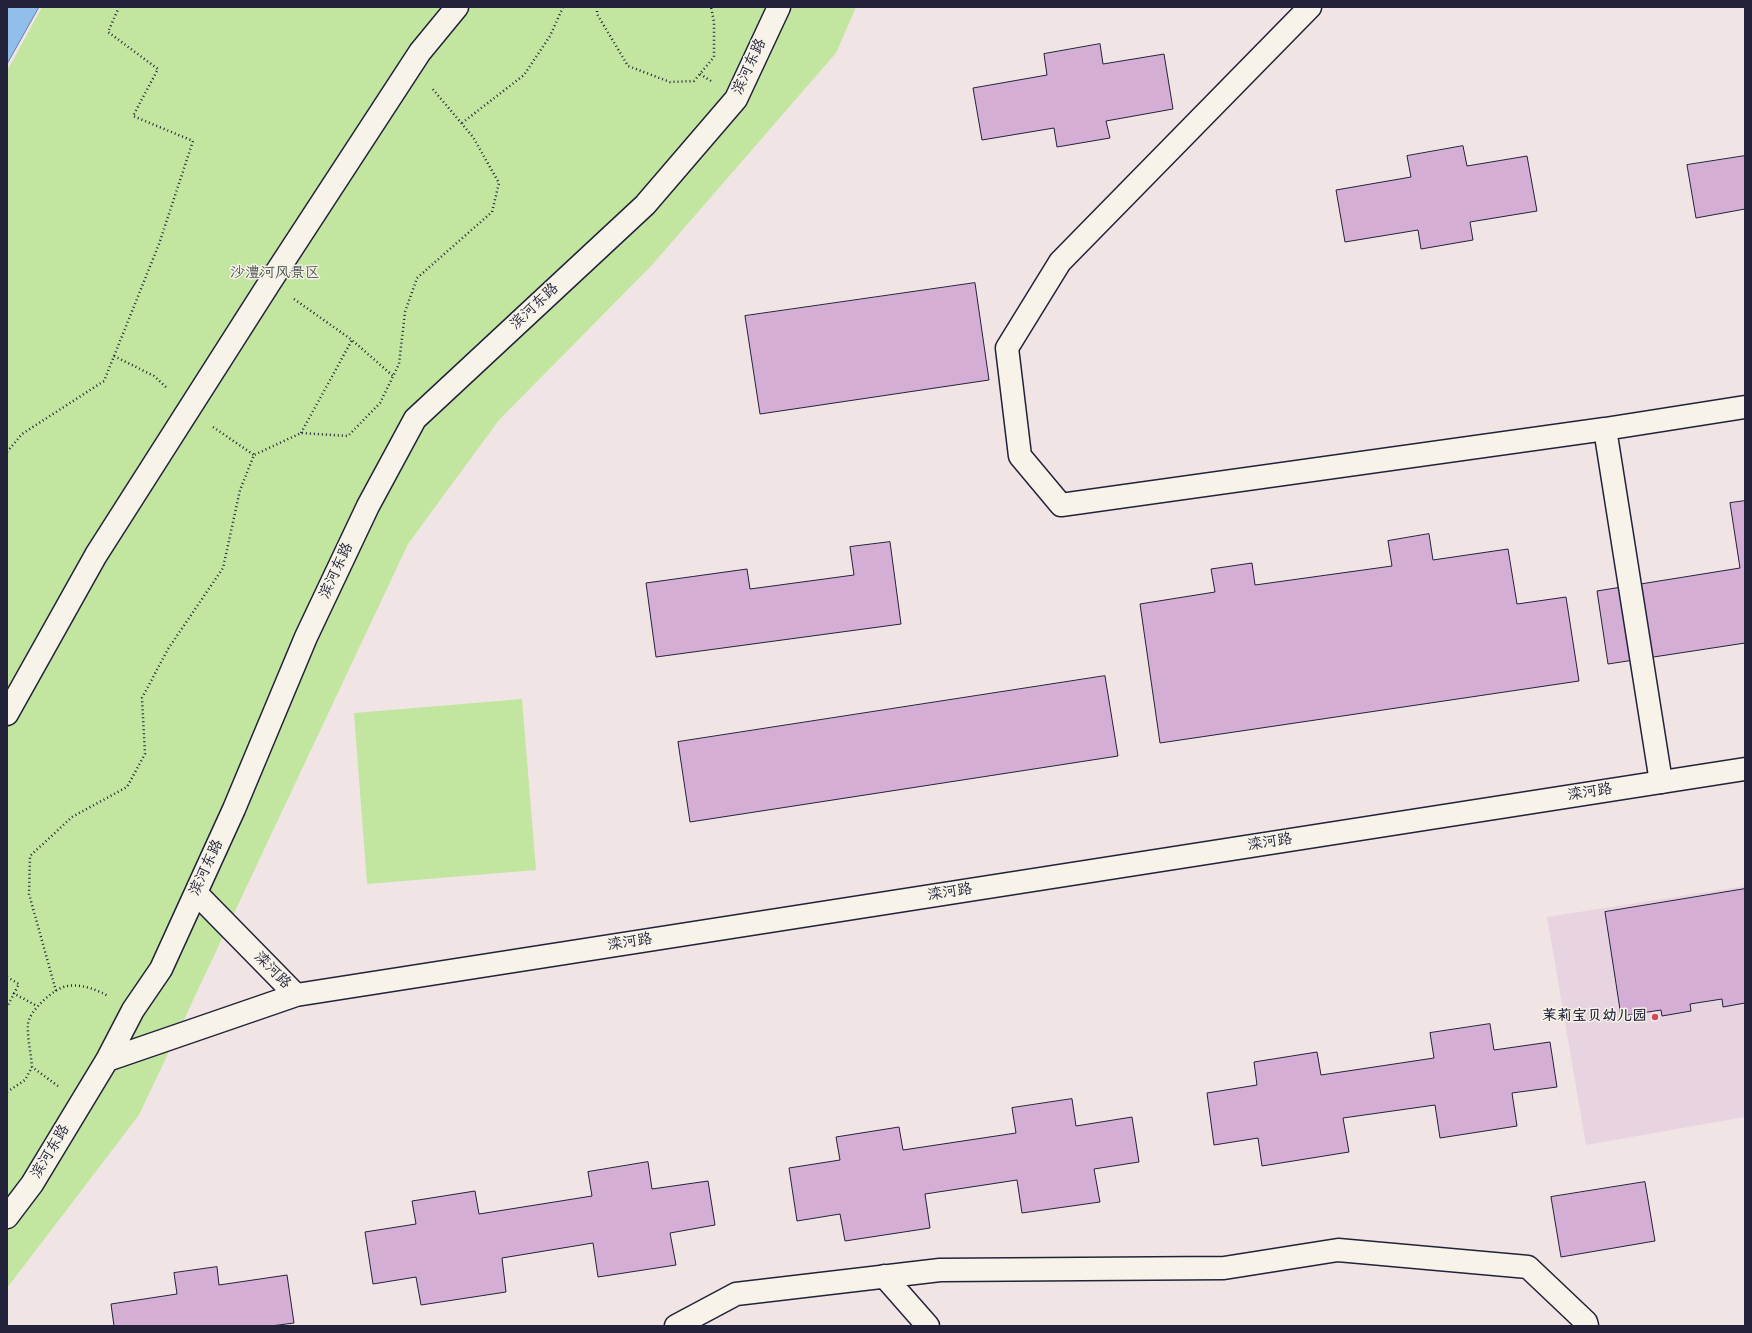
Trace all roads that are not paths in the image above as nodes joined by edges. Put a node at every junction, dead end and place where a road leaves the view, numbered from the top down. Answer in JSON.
{"nodes":[{"id":1,"x":457,"y":7,"type":"edge"},
{"id":2,"x":779,"y":7,"type":"edge"},
{"id":3,"x":1310,"y":7,"type":"edge"},
{"id":4,"x":1745,"y":407,"type":"edge"},
{"id":5,"x":1605,"y":429,"type":"junction"},
{"id":6,"x":7,"y":714,"type":"edge"},
{"id":7,"x":1745,"y":769,"type":"edge"},
{"id":8,"x":1661,"y":782,"type":"junction"},
{"id":9,"x":196,"y":893,"type":"junction"},
{"id":10,"x":296,"y":995,"type":"junction"},
{"id":11,"x":107,"y":1060,"type":"junction"},
{"id":12,"x":7,"y":1216,"type":"edge"},
{"id":13,"x":884,"y":1276,"type":"junction"},
{"id":14,"x":676,"y":1326,"type":"edge"},
{"id":15,"x":928,"y":1326,"type":"edge"},
{"id":16,"x":1587,"y":1326,"type":"edge"}],
"edges":[{"from":1,"to":6,"type":"street"},
{"from":2,"to":9,"type":"street","name":"滨河东路"},
{"from":3,"to":5,"type":"street"},
{"from":4,"to":5,"type":"street"},
{"from":5,"to":8,"type":"street"},
{"from":7,"to":8,"type":"street","name":"滦河路"},
{"from":8,"to":10,"type":"street","name":"滦河路"},
{"from":9,"to":10,"type":"street","name":"滦河路"},
{"from":9,"to":11,"type":"street","name":"滨河东路"},
{"from":10,"to":11,"type":"street"},
{"from":11,"to":12,"type":"street","name":"滨河东路"},
{"from":13,"to":14,"type":"street"},
{"from":13,"to":15,"type":"street"},
{"from":13,"to":16,"type":"street"}]}
